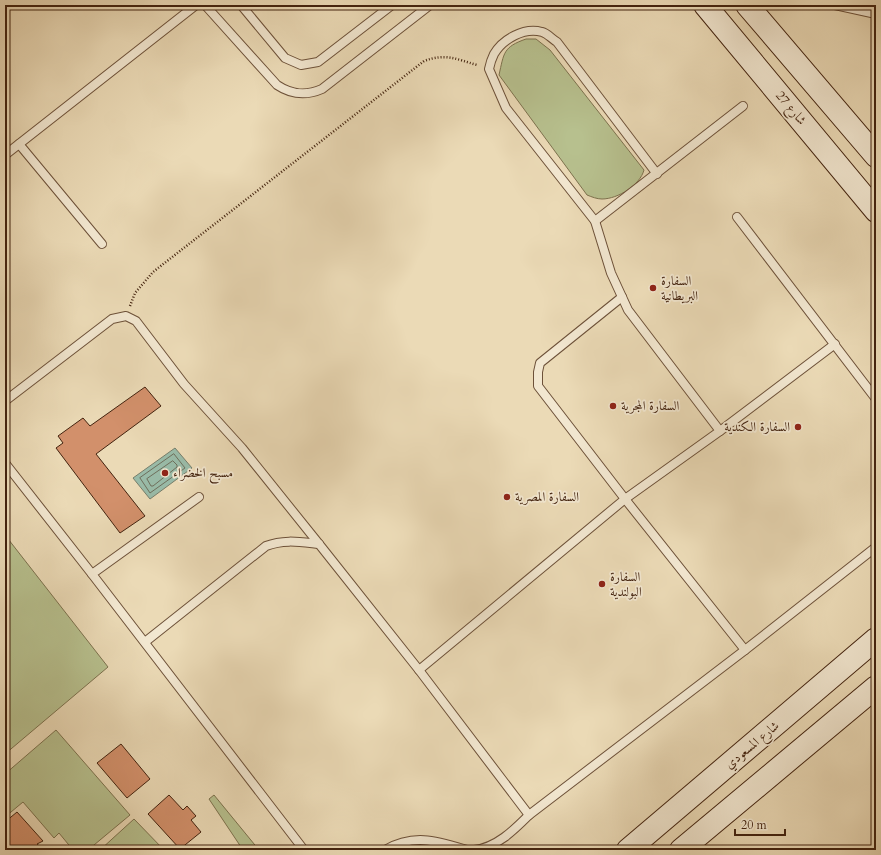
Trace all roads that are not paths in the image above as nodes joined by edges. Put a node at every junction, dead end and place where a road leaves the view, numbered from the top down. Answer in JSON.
{"nodes":[{"id":1,"x":196,"y":5,"type":"edge"},
{"id":2,"x":205,"y":5,"type":"edge"},
{"id":3,"x":241,"y":5,"type":"edge"},
{"id":4,"x":392,"y":5,"type":"edge"},
{"id":5,"x":430,"y":5,"type":"edge"},
{"id":6,"x":705,"y":5,"type":"edge"},
{"id":7,"x":747,"y":5,"type":"edge"},
{"id":8,"x":835,"y":5,"type":"edge"},
{"id":9,"x":876,"y":14,"type":"edge"},
{"id":10,"x":743,"y":106,"type":"dead end"},
{"id":11,"x":19,"y":144,"type":"junction"},
{"id":12,"x":5,"y":155,"type":"edge"},
{"id":13,"x":876,"y":156,"type":"edge"},
{"id":14,"x":657,"y":174,"type":"junction"},
{"id":15,"x":876,"y":211,"type":"edge"},
{"id":16,"x":737,"y":217,"type":"dead end"},
{"id":17,"x":596,"y":222,"type":"junction"},
{"id":18,"x":102,"y":244,"type":"dead end"},
{"id":19,"x":622,"y":297,"type":"junction"},
{"id":20,"x":834,"y":344,"type":"junction"},
{"id":21,"x":876,"y":399,"type":"edge"},
{"id":22,"x":5,"y":401,"type":"edge"},
{"id":23,"x":720,"y":431,"type":"junction"},
{"id":24,"x":5,"y":463,"type":"edge"},
{"id":25,"x":199,"y":497,"type":"dead end"},
{"id":26,"x":625,"y":500,"type":"junction"},
{"id":27,"x":319,"y":544,"type":"junction"},
{"id":28,"x":876,"y":547,"type":"edge"},
{"id":29,"x":92,"y":574,"type":"junction"},
{"id":30,"x":876,"y":639,"type":"edge"},
{"id":31,"x":145,"y":642,"type":"junction"},
{"id":32,"x":745,"y":650,"type":"junction"},
{"id":33,"x":419,"y":670,"type":"junction"},
{"id":34,"x":876,"y":687,"type":"edge"},
{"id":35,"x":529,"y":815,"type":"junction"},
{"id":36,"x":304,"y":850,"type":"edge"},
{"id":37,"x":385,"y":850,"type":"edge"},
{"id":38,"x":467,"y":850,"type":"edge"},
{"id":39,"x":474,"y":850,"type":"edge"},
{"id":40,"x":628,"y":850,"type":"edge"},
{"id":41,"x":681,"y":850,"type":"edge"}],
"edges":[{"from":1,"to":11,"type":"lane"},
{"from":2,"to":5,"type":"lane"},
{"from":3,"to":4,"type":"lane"},
{"from":6,"to":15,"type":"main road","name":"شارع 27"},
{"from":7,"to":13,"type":"main road"},
{"from":8,"to":9,"type":"lane"},
{"from":10,"to":14,"type":"lane"},
{"from":11,"to":12,"type":"lane"},
{"from":11,"to":18,"type":"lane"},
{"from":14,"to":17,"type":"lane"},
{"from":14,"to":17,"type":"lane"},
{"from":16,"to":20,"type":"lane"},
{"from":17,"to":19,"type":"lane"},
{"from":19,"to":23,"type":"lane"},
{"from":19,"to":26,"type":"lane"},
{"from":20,"to":21,"type":"lane"},
{"from":20,"to":23,"type":"lane"},
{"from":22,"to":27,"type":"lane"},
{"from":23,"to":26,"type":"lane"},
{"from":24,"to":29,"type":"lane"},
{"from":25,"to":29,"type":"lane"},
{"from":26,"to":32,"type":"lane"},
{"from":26,"to":33,"type":"lane"},
{"from":27,"to":31,"type":"lane"},
{"from":27,"to":33,"type":"lane"},
{"from":28,"to":32,"type":"lane"},
{"from":29,"to":31,"type":"lane"},
{"from":30,"to":40,"type":"main road","name":"شارع المسعودي"},
{"from":31,"to":36,"type":"lane"},
{"from":32,"to":35,"type":"lane"},
{"from":33,"to":35,"type":"lane"},
{"from":34,"to":41,"type":"main road"},
{"from":35,"to":39,"type":"lane"},
{"from":37,"to":38,"type":"lane"}]}
